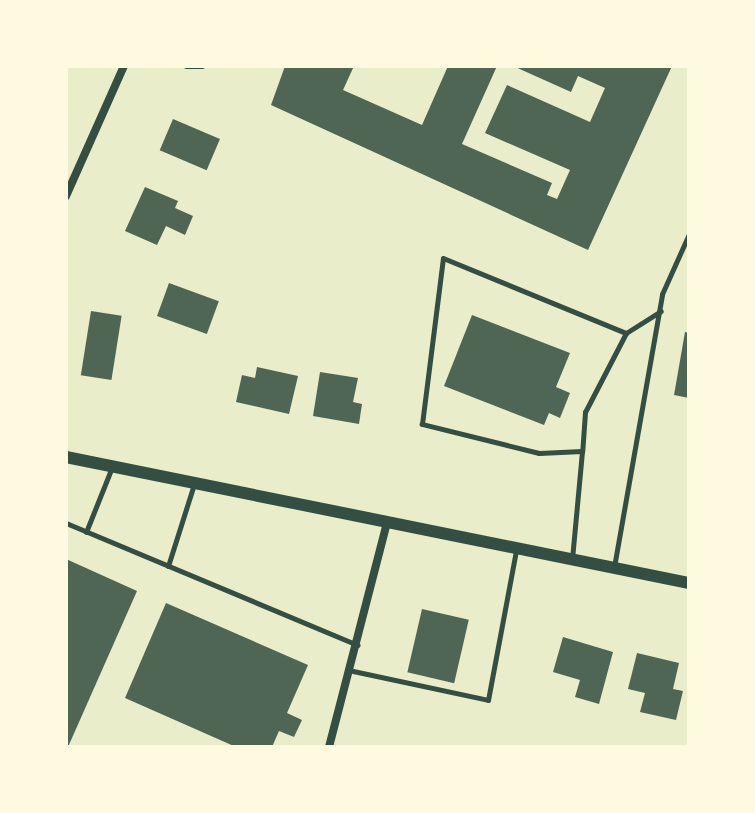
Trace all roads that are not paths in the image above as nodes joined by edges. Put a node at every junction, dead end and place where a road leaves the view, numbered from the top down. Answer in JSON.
{"nodes":[{"id":1,"x":124,"y":66,"type":"edge"},
{"id":2,"x":186,"y":66,"type":"edge"},
{"id":3,"x":202,"y":66,"type":"edge"},
{"id":4,"x":66,"y":196,"type":"edge"},
{"id":5,"x":689,"y":234,"type":"edge"},
{"id":6,"x":661,"y":311,"type":"junction"},
{"id":7,"x":626,"y":333,"type":"junction"},
{"id":8,"x":582,"y":451,"type":"junction"},
{"id":9,"x":66,"y":457,"type":"edge"},
{"id":10,"x":112,"y":466,"type":"junction"},
{"id":11,"x":195,"y":483,"type":"junction"},
{"id":12,"x":66,"y":523,"type":"edge"},
{"id":13,"x":387,"y":523,"type":"junction"},
{"id":14,"x":86,"y":532,"type":"junction"},
{"id":15,"x":516,"y":549,"type":"junction"},
{"id":16,"x":572,"y":560,"type":"junction"},
{"id":17,"x":168,"y":566,"type":"junction"},
{"id":18,"x":614,"y":568,"type":"junction"},
{"id":19,"x":689,"y":583,"type":"edge"},
{"id":20,"x":358,"y":646,"type":"junction"},
{"id":21,"x":353,"y":671,"type":"junction"},
{"id":22,"x":329,"y":747,"type":"edge"}],
"edges":[{"from":1,"to":4,"type":"street"},
{"from":2,"to":3,"type":"lane"},
{"from":5,"to":6,"type":"lane"},
{"from":6,"to":7,"type":"lane"},
{"from":6,"to":18,"type":"lane"},
{"from":7,"to":8,"type":"lane"},
{"from":7,"to":8,"type":"lane"},
{"from":8,"to":16,"type":"lane"},
{"from":9,"to":10,"type":"street"},
{"from":10,"to":11,"type":"street"},
{"from":10,"to":14,"type":"lane"},
{"from":11,"to":13,"type":"street"},
{"from":11,"to":17,"type":"lane"},
{"from":12,"to":14,"type":"lane"},
{"from":13,"to":15,"type":"street"},
{"from":13,"to":20,"type":"street"},
{"from":14,"to":17,"type":"lane"},
{"from":15,"to":16,"type":"street"},
{"from":15,"to":21,"type":"lane"},
{"from":16,"to":18,"type":"street"},
{"from":17,"to":20,"type":"lane"},
{"from":18,"to":19,"type":"street"},
{"from":20,"to":21,"type":"street"},
{"from":21,"to":22,"type":"street"}]}
